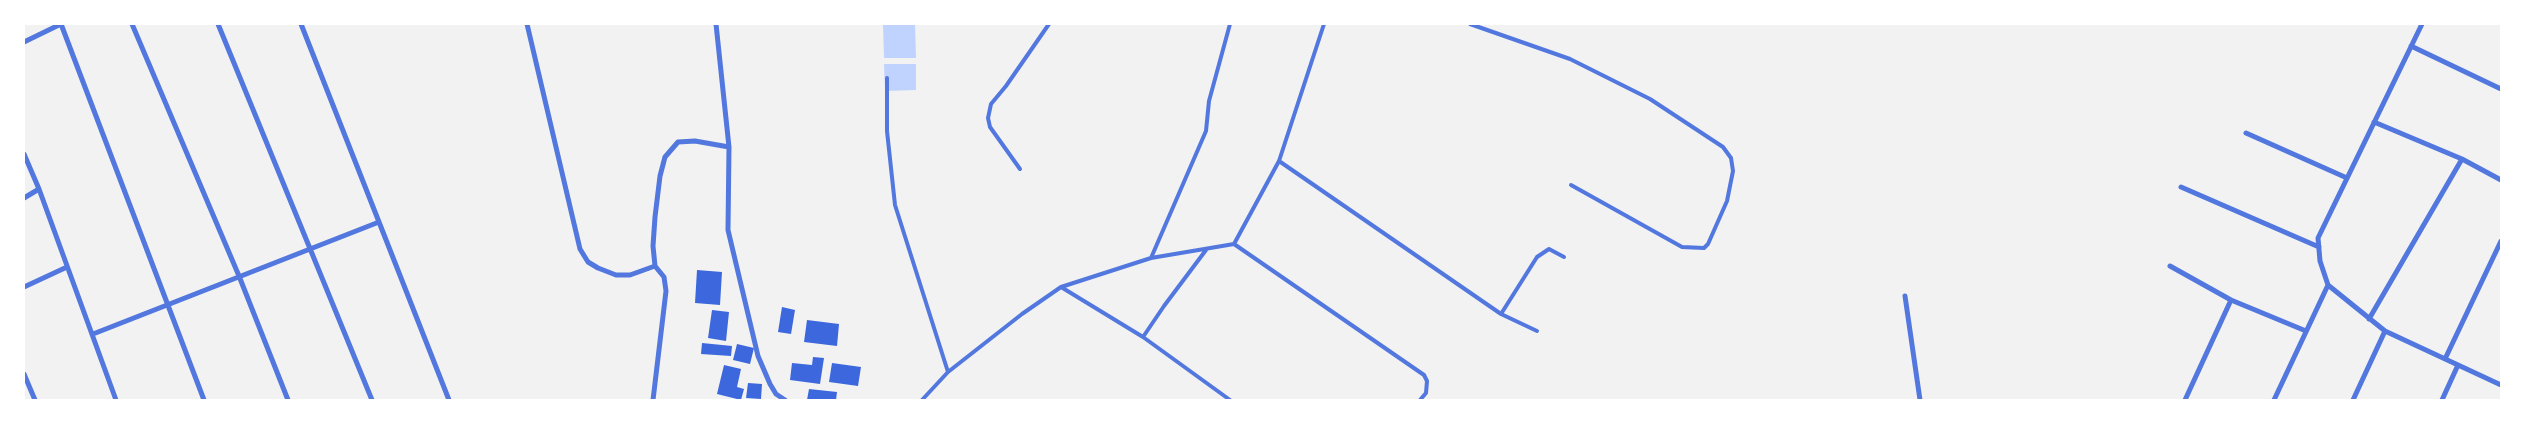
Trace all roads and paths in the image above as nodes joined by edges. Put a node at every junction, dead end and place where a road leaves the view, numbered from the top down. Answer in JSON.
{"nodes":[{"id":1,"x":52,"y":24,"type":"edge"},
{"id":2,"x":61,"y":24,"type":"edge"},
{"id":3,"x":132,"y":24,"type":"edge"},
{"id":4,"x":218,"y":24,"type":"edge"},
{"id":5,"x":301,"y":24,"type":"edge"},
{"id":6,"x":527,"y":24,"type":"edge"},
{"id":7,"x":716,"y":24,"type":"edge"},
{"id":8,"x":1049,"y":24,"type":"edge"},
{"id":9,"x":1230,"y":24,"type":"edge"},
{"id":10,"x":1324,"y":24,"type":"edge"},
{"id":11,"x":1470,"y":24,"type":"edge"},
{"id":12,"x":2422,"y":24,"type":"edge"},
{"id":13,"x":50,"y":31,"type":"junction"},
{"id":14,"x":24,"y":42,"type":"edge"},
{"id":15,"x":2411,"y":46,"type":"junction"},
{"id":16,"x":887,"y":78,"type":"dead end"},
{"id":17,"x":2501,"y":89,"type":"edge"},
{"id":18,"x":2374,"y":122,"type":"junction"},
{"id":19,"x":2246,"y":133,"type":"dead end"},
{"id":20,"x":729,"y":147,"type":"junction"},
{"id":21,"x":24,"y":154,"type":"edge"},
{"id":22,"x":2462,"y":159,"type":"junction"},
{"id":23,"x":1279,"y":161,"type":"junction"},
{"id":24,"x":1020,"y":169,"type":"dead end"},
{"id":25,"x":2347,"y":178,"type":"junction"},
{"id":26,"x":2501,"y":180,"type":"edge"},
{"id":27,"x":1571,"y":185,"type":"dead end"},
{"id":28,"x":2181,"y":187,"type":"dead end"},
{"id":29,"x":39,"y":189,"type":"junction"},
{"id":30,"x":24,"y":198,"type":"edge"},
{"id":31,"x":379,"y":222,"type":"junction"},
{"id":32,"x":2501,"y":241,"type":"edge"},
{"id":33,"x":1234,"y":244,"type":"junction"},
{"id":34,"x":2319,"y":247,"type":"junction"},
{"id":35,"x":311,"y":248,"type":"junction"},
{"id":36,"x":1206,"y":250,"type":"junction"},
{"id":37,"x":1564,"y":257,"type":"dead end"},
{"id":38,"x":1151,"y":258,"type":"junction"},
{"id":39,"x":67,"y":266,"type":"junction"},
{"id":40,"x":655,"y":266,"type":"junction"},
{"id":41,"x":2170,"y":266,"type":"dead end"},
{"id":42,"x":239,"y":276,"type":"junction"},
{"id":43,"x":2328,"y":284,"type":"junction"},
{"id":44,"x":24,"y":287,"type":"edge"},
{"id":45,"x":1062,"y":287,"type":"junction"},
{"id":46,"x":1905,"y":296,"type":"dead end"},
{"id":47,"x":2231,"y":300,"type":"junction"},
{"id":48,"x":166,"y":305,"type":"junction"},
{"id":49,"x":1501,"y":314,"type":"junction"},
{"id":50,"x":2369,"y":319,"type":"junction"},
{"id":51,"x":1537,"y":331,"type":"dead end"},
{"id":52,"x":2306,"y":331,"type":"junction"},
{"id":53,"x":2385,"y":331,"type":"junction"},
{"id":54,"x":93,"y":334,"type":"junction"},
{"id":55,"x":1143,"y":337,"type":"junction"},
{"id":56,"x":2445,"y":359,"type":"junction"},
{"id":57,"x":2458,"y":366,"type":"junction"},
{"id":58,"x":948,"y":372,"type":"junction"},
{"id":59,"x":24,"y":374,"type":"edge"},
{"id":60,"x":2501,"y":385,"type":"edge"},
{"id":61,"x":35,"y":400,"type":"edge"},
{"id":62,"x":116,"y":400,"type":"edge"},
{"id":63,"x":204,"y":400,"type":"edge"},
{"id":64,"x":288,"y":400,"type":"edge"},
{"id":65,"x":372,"y":400,"type":"edge"},
{"id":66,"x":449,"y":400,"type":"edge"},
{"id":67,"x":653,"y":400,"type":"edge"},
{"id":68,"x":785,"y":400,"type":"edge"},
{"id":69,"x":922,"y":400,"type":"edge"},
{"id":70,"x":1230,"y":400,"type":"edge"},
{"id":71,"x":1420,"y":400,"type":"edge"},
{"id":72,"x":1920,"y":400,"type":"edge"},
{"id":73,"x":2185,"y":400,"type":"edge"},
{"id":74,"x":2274,"y":400,"type":"edge"},
{"id":75,"x":2353,"y":400,"type":"edge"},
{"id":76,"x":2442,"y":400,"type":"edge"}],
"edges":[{"from":1,"to":13,"type":"street"},
{"from":2,"to":13,"type":"street"},
{"from":2,"to":48,"type":"street"},
{"from":3,"to":42,"type":"street"},
{"from":4,"to":35,"type":"street"},
{"from":5,"to":31,"type":"street"},
{"from":6,"to":40,"type":"street"},
{"from":7,"to":20,"type":"street"},
{"from":8,"to":24,"type":"lane"},
{"from":9,"to":38,"type":"lane"},
{"from":10,"to":23,"type":"lane"},
{"from":11,"to":27,"type":"lane"},
{"from":12,"to":15,"type":"street"},
{"from":13,"to":14,"type":"street"},
{"from":15,"to":17,"type":"street"},
{"from":15,"to":18,"type":"street"},
{"from":16,"to":58,"type":"lane"},
{"from":18,"to":22,"type":"street"},
{"from":18,"to":25,"type":"street"},
{"from":19,"to":25,"type":"street"},
{"from":20,"to":40,"type":"street"},
{"from":20,"to":68,"type":"street"},
{"from":21,"to":29,"type":"street"},
{"from":22,"to":26,"type":"street"},
{"from":22,"to":50,"type":"street"},
{"from":23,"to":33,"type":"lane"},
{"from":23,"to":49,"type":"lane"},
{"from":25,"to":34,"type":"street"},
{"from":28,"to":34,"type":"street"},
{"from":29,"to":30,"type":"street"},
{"from":29,"to":39,"type":"street"},
{"from":31,"to":35,"type":"street"},
{"from":31,"to":66,"type":"street"},
{"from":32,"to":56,"type":"street"},
{"from":33,"to":36,"type":"lane"},
{"from":33,"to":71,"type":"lane"},
{"from":34,"to":43,"type":"street"},
{"from":35,"to":42,"type":"street"},
{"from":35,"to":65,"type":"street"},
{"from":36,"to":38,"type":"lane"},
{"from":36,"to":55,"type":"lane"},
{"from":37,"to":49,"type":"lane"},
{"from":38,"to":45,"type":"lane"},
{"from":39,"to":44,"type":"street"},
{"from":39,"to":54,"type":"street"},
{"from":40,"to":67,"type":"street"},
{"from":41,"to":47,"type":"street"},
{"from":42,"to":48,"type":"street"},
{"from":42,"to":64,"type":"street"},
{"from":43,"to":50,"type":"street"},
{"from":43,"to":52,"type":"street"},
{"from":45,"to":55,"type":"lane"},
{"from":45,"to":58,"type":"lane"},
{"from":46,"to":72,"type":"street"},
{"from":47,"to":52,"type":"street"},
{"from":47,"to":73,"type":"street"},
{"from":48,"to":54,"type":"street"},
{"from":48,"to":63,"type":"street"},
{"from":49,"to":51,"type":"lane"},
{"from":50,"to":53,"type":"street"},
{"from":52,"to":74,"type":"street"},
{"from":53,"to":56,"type":"street"},
{"from":53,"to":75,"type":"street"},
{"from":54,"to":62,"type":"street"},
{"from":55,"to":70,"type":"lane"},
{"from":56,"to":57,"type":"street"},
{"from":57,"to":60,"type":"street"},
{"from":57,"to":76,"type":"street"},
{"from":58,"to":69,"type":"lane"},
{"from":59,"to":61,"type":"street"}]}
